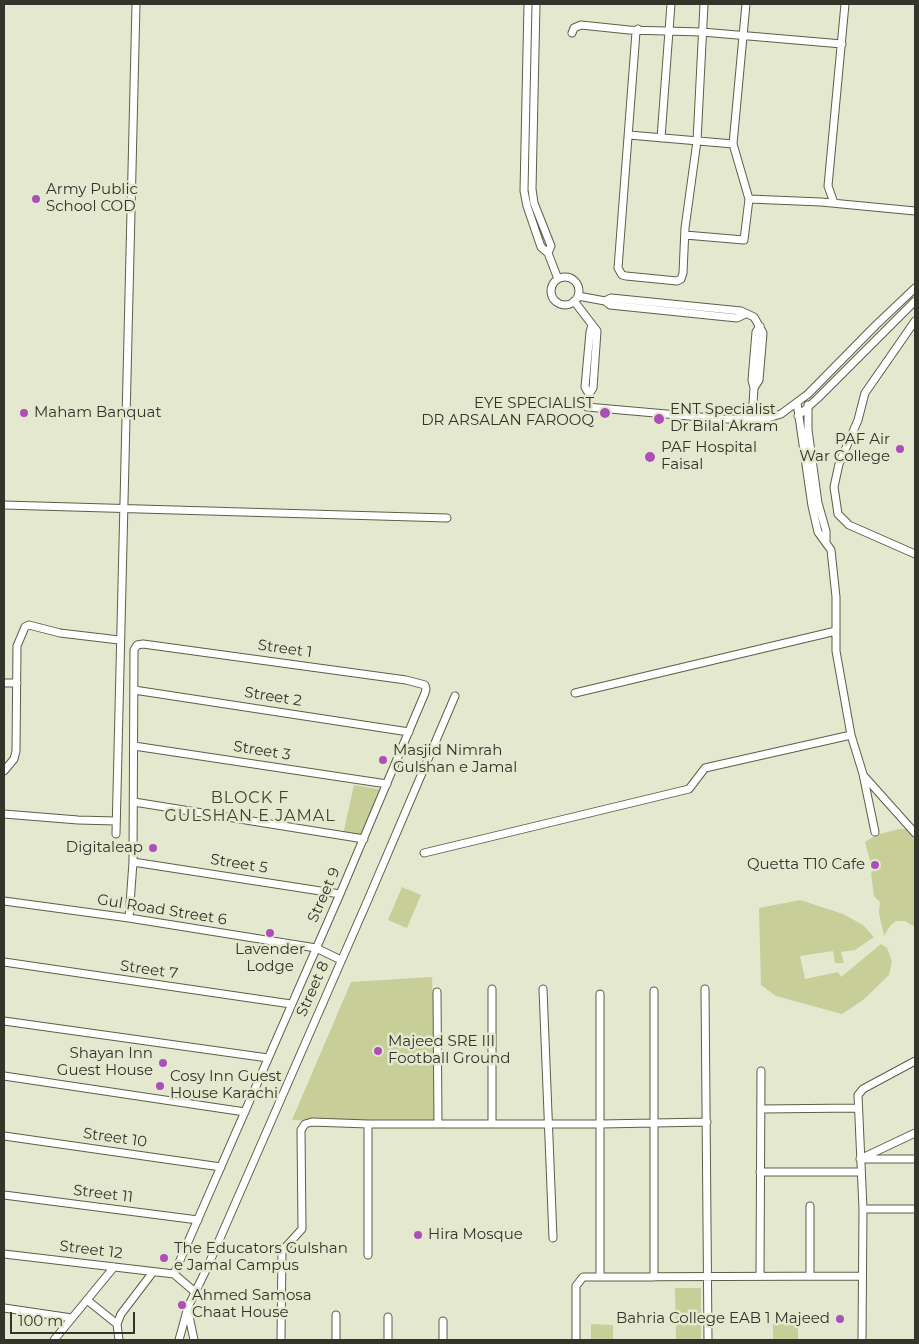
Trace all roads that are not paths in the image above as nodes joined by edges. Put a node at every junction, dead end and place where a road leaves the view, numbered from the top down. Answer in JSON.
{"nodes":[{"id":1,"x":136,"y":4,"type":"edge"},
{"id":2,"x":528,"y":4,"type":"edge"},
{"id":3,"x":536,"y":4,"type":"edge"},
{"id":4,"x":671,"y":4,"type":"edge"},
{"id":5,"x":704,"y":4,"type":"edge"},
{"id":6,"x":746,"y":4,"type":"edge"},
{"id":7,"x":845,"y":4,"type":"edge"},
{"id":8,"x":638,"y":29,"type":"junction"},
{"id":9,"x":669,"y":30,"type":"junction"},
{"id":10,"x":702,"y":32,"type":"junction"},
{"id":11,"x":572,"y":33,"type":"dead end"},
{"id":12,"x":744,"y":35,"type":"junction"},
{"id":13,"x":842,"y":44,"type":"junction"},
{"id":14,"x":629,"y":135,"type":"junction"},
{"id":15,"x":661,"y":138,"type":"junction"},
{"id":16,"x":697,"y":141,"type":"junction"},
{"id":17,"x":733,"y":144,"type":"junction"},
{"id":18,"x":749,"y":199,"type":"junction"},
{"id":19,"x":834,"y":203,"type":"junction"},
{"id":20,"x":915,"y":211,"type":"edge"},
{"id":21,"x":685,"y":235,"type":"junction"},
{"id":22,"x":548,"y":253,"type":"junction"},
{"id":23,"x":558,"y":279,"type":"junction"},
{"id":24,"x":915,"y":288,"type":"edge"},
{"id":25,"x":576,"y":298,"type":"junction"},
{"id":26,"x":915,"y":301,"type":"edge"},
{"id":27,"x":915,"y":321,"type":"edge"},
{"id":28,"x":808,"y":394,"type":"junction"},
{"id":29,"x":796,"y":403,"type":"junction"},
{"id":30,"x":808,"y":407,"type":"junction"},
{"id":31,"x":798,"y":416,"type":"junction"},
{"id":32,"x":752,"y":419,"type":"junction"},
{"id":33,"x":4,"y":504,"type":"edge"},
{"id":34,"x":124,"y":507,"type":"junction"},
{"id":35,"x":447,"y":518,"type":"dead end"},
{"id":36,"x":826,"y":542,"type":"junction"},
{"id":37,"x":915,"y":554,"type":"edge"},
{"id":38,"x":836,"y":631,"type":"junction"},
{"id":39,"x":119,"y":640,"type":"junction"},
{"id":40,"x":4,"y":683,"type":"edge"},
{"id":41,"x":17,"y":684,"type":"junction"},
{"id":42,"x":426,"y":689,"type":"joint"},
{"id":43,"x":134,"y":690,"type":"junction"},
{"id":44,"x":576,"y":693,"type":"dead end"},
{"id":45,"x":454,"y":696,"type":"dead end"},
{"id":46,"x":409,"y":732,"type":"junction"},
{"id":47,"x":851,"y":735,"type":"junction"},
{"id":48,"x":134,"y":746,"type":"junction"},
{"id":49,"x":4,"y":771,"type":"edge"},
{"id":50,"x":862,"y":774,"type":"junction"},
{"id":51,"x":387,"y":784,"type":"junction"},
{"id":52,"x":134,"y":802,"type":"junction"},
{"id":53,"x":4,"y":814,"type":"edge"},
{"id":54,"x":116,"y":821,"type":"junction"},
{"id":55,"x":875,"y":832,"type":"dead end"},
{"id":56,"x":915,"y":833,"type":"edge"},
{"id":57,"x":116,"y":834,"type":"dead end"},
{"id":58,"x":364,"y":838,"type":"junction"},
{"id":59,"x":424,"y":853,"type":"dead end"},
{"id":60,"x":133,"y":862,"type":"junction"},
{"id":61,"x":340,"y":894,"type":"junction"},
{"id":62,"x":4,"y":901,"type":"edge"},
{"id":63,"x":129,"y":918,"type":"junction"},
{"id":64,"x":316,"y":948,"type":"junction"},
{"id":65,"x":341,"y":960,"type":"junction"},
{"id":66,"x":4,"y":962,"type":"edge"},
{"id":67,"x":492,"y":989,"type":"dead end"},
{"id":68,"x":543,"y":989,"type":"dead end"},
{"id":69,"x":705,"y":989,"type":"dead end"},
{"id":70,"x":654,"y":991,"type":"dead end"},
{"id":71,"x":437,"y":992,"type":"dead end"},
{"id":72,"x":600,"y":994,"type":"dead end"},
{"id":73,"x":291,"y":1004,"type":"junction"},
{"id":74,"x":4,"y":1021,"type":"edge"},
{"id":75,"x":268,"y":1058,"type":"junction"},
{"id":76,"x":915,"y":1061,"type":"edge"},
{"id":77,"x":762,"y":1071,"type":"dead end"},
{"id":78,"x":4,"y":1076,"type":"edge"},
{"id":79,"x":761,"y":1108,"type":"junction"},
{"id":80,"x":858,"y":1108,"type":"junction"},
{"id":81,"x":245,"y":1112,"type":"junction"},
{"id":82,"x":707,"y":1122,"type":"junction"},
{"id":83,"x":655,"y":1123,"type":"junction"},
{"id":84,"x":368,"y":1124,"type":"junction"},
{"id":85,"x":438,"y":1124,"type":"junction"},
{"id":86,"x":492,"y":1124,"type":"junction"},
{"id":87,"x":548,"y":1124,"type":"junction"},
{"id":88,"x":601,"y":1124,"type":"junction"},
{"id":89,"x":915,"y":1133,"type":"edge"},
{"id":90,"x":4,"y":1136,"type":"edge"},
{"id":91,"x":860,"y":1159,"type":"junction"},
{"id":92,"x":915,"y":1159,"type":"edge"},
{"id":93,"x":222,"y":1167,"type":"junction"},
{"id":94,"x":760,"y":1172,"type":"junction"},
{"id":95,"x":861,"y":1172,"type":"junction"},
{"id":96,"x":4,"y":1195,"type":"edge"},
{"id":97,"x":810,"y":1206,"type":"dead end"},
{"id":98,"x":863,"y":1209,"type":"junction"},
{"id":99,"x":915,"y":1209,"type":"edge"},
{"id":100,"x":198,"y":1220,"type":"junction"},
{"id":101,"x":553,"y":1238,"type":"dead end"},
{"id":102,"x":4,"y":1254,"type":"edge"},
{"id":103,"x":368,"y":1255,"type":"dead end"},
{"id":104,"x":114,"y":1267,"type":"junction"},
{"id":105,"x":153,"y":1272,"type":"junction"},
{"id":106,"x":174,"y":1274,"type":"junction"},
{"id":107,"x":708,"y":1276,"type":"junction"},
{"id":108,"x":760,"y":1276,"type":"junction"},
{"id":109,"x":810,"y":1276,"type":"junction"},
{"id":110,"x":862,"y":1276,"type":"junction"},
{"id":111,"x":600,"y":1277,"type":"junction"},
{"id":112,"x":654,"y":1277,"type":"junction"},
{"id":113,"x":195,"y":1292,"type":"junction"},
{"id":114,"x":87,"y":1300,"type":"junction"},
{"id":115,"x":188,"y":1307,"type":"junction"},
{"id":116,"x":4,"y":1308,"type":"edge"},
{"id":117,"x":336,"y":1315,"type":"dead end"},
{"id":118,"x":72,"y":1318,"type":"junction"},
{"id":119,"x":388,"y":1318,"type":"dead end"},
{"id":120,"x":443,"y":1321,"type":"dead end"},
{"id":121,"x":117,"y":1324,"type":"junction"},
{"id":122,"x":58,"y":1339,"type":"edge"},
{"id":123,"x":119,"y":1340,"type":"edge"},
{"id":124,"x":179,"y":1340,"type":"edge"},
{"id":125,"x":194,"y":1340,"type":"edge"},
{"id":126,"x":281,"y":1340,"type":"edge"},
{"id":127,"x":336,"y":1340,"type":"edge"},
{"id":128,"x":388,"y":1340,"type":"edge"},
{"id":129,"x":443,"y":1340,"type":"edge"},
{"id":130,"x":576,"y":1340,"type":"edge"},
{"id":131,"x":708,"y":1340,"type":"edge"},
{"id":132,"x":862,"y":1340,"type":"edge"}],
"edges":[{"from":1,"to":34,"type":"street"},
{"from":2,"to":22,"type":"street"},
{"from":3,"to":22,"type":"street"},
{"from":4,"to":9,"type":"street"},
{"from":5,"to":10,"type":"street"},
{"from":6,"to":12,"type":"street"},
{"from":7,"to":13,"type":"street"},
{"from":8,"to":9,"type":"street"},
{"from":8,"to":11,"type":"street"},
{"from":8,"to":14,"type":"street"},
{"from":9,"to":10,"type":"street"},
{"from":9,"to":15,"type":"street"},
{"from":10,"to":12,"type":"street"},
{"from":10,"to":16,"type":"street"},
{"from":12,"to":13,"type":"street"},
{"from":12,"to":17,"type":"street"},
{"from":13,"to":19,"type":"street"},
{"from":14,"to":15,"type":"street"},
{"from":14,"to":21,"type":"street"},
{"from":15,"to":16,"type":"street"},
{"from":16,"to":17,"type":"street"},
{"from":16,"to":21,"type":"street"},
{"from":17,"to":18,"type":"street"},
{"from":18,"to":19,"type":"street"},
{"from":18,"to":21,"type":"street"},
{"from":19,"to":20,"type":"street"},
{"from":22,"to":23,"type":"street"},
{"from":23,"to":25,"type":"street"},
{"from":23,"to":25,"type":"street"},
{"from":24,"to":28,"type":"street"},
{"from":25,"to":32,"type":"street"},
{"from":25,"to":32,"type":"street"},
{"from":26,"to":30,"type":"street"},
{"from":27,"to":37,"type":"street"},
{"from":28,"to":29,"type":"street"},
{"from":28,"to":30,"type":"street"},
{"from":29,"to":31,"type":"street"},
{"from":29,"to":32,"type":"street"},
{"from":30,"to":31,"type":"street"},
{"from":30,"to":36,"type":"street"},
{"from":31,"to":36,"type":"street"},
{"from":33,"to":34,"type":"street"},
{"from":34,"to":35,"type":"street"},
{"from":34,"to":39,"type":"street"},
{"from":36,"to":38,"type":"street"},
{"from":38,"to":44,"type":"street"},
{"from":38,"to":47,"type":"street"},
{"from":39,"to":41,"type":"street"},
{"from":39,"to":54,"type":"street"},
{"from":40,"to":41,"type":"street"},
{"from":41,"to":49,"type":"street"},
{"from":42,"to":43,"type":"street","name":"Street 1"},
{"from":42,"to":46,"type":"street","name":"Street 9"},
{"from":43,"to":46,"type":"street","name":"Street 2"},
{"from":43,"to":48,"type":"street"},
{"from":45,"to":65,"type":"street","name":"Street 8"},
{"from":46,"to":51,"type":"street","name":"Street 9"},
{"from":47,"to":50,"type":"street"},
{"from":47,"to":59,"type":"street"},
{"from":48,"to":51,"type":"street","name":"Street 3"},
{"from":48,"to":52,"type":"street"},
{"from":50,"to":55,"type":"street"},
{"from":50,"to":56,"type":"street"},
{"from":51,"to":58,"type":"street","name":"Street 9"},
{"from":52,"to":58,"type":"street"},
{"from":52,"to":60,"type":"street"},
{"from":53,"to":54,"type":"street"},
{"from":54,"to":57,"type":"street"},
{"from":58,"to":61,"type":"street","name":"Street 9"},
{"from":60,"to":61,"type":"street","name":"Street 5"},
{"from":60,"to":63,"type":"street"},
{"from":61,"to":64,"type":"street","name":"Street 9"},
{"from":62,"to":63,"type":"street","name":"Gul Road Street 6"},
{"from":63,"to":64,"type":"street","name":"Gul Road Street 6"},
{"from":64,"to":65,"type":"street","name":"Gul Road Street 6"},
{"from":64,"to":73,"type":"street","name":"Street 9"},
{"from":65,"to":113,"type":"street","name":"Street 8"},
{"from":66,"to":73,"type":"street","name":"Street 7"},
{"from":67,"to":86,"type":"street"},
{"from":68,"to":87,"type":"street"},
{"from":69,"to":82,"type":"street"},
{"from":70,"to":83,"type":"street"},
{"from":71,"to":85,"type":"street"},
{"from":72,"to":88,"type":"street"},
{"from":73,"to":75,"type":"street","name":"Street 9"},
{"from":74,"to":75,"type":"street"},
{"from":75,"to":81,"type":"street","name":"Street 9"},
{"from":76,"to":80,"type":"street"},
{"from":77,"to":79,"type":"street"},
{"from":78,"to":81,"type":"street"},
{"from":79,"to":80,"type":"street"},
{"from":79,"to":94,"type":"street"},
{"from":80,"to":91,"type":"street"},
{"from":81,"to":93,"type":"street","name":"Street 9"},
{"from":82,"to":83,"type":"street"},
{"from":82,"to":107,"type":"street"},
{"from":83,"to":88,"type":"street"},
{"from":83,"to":112,"type":"street"},
{"from":84,"to":85,"type":"street"},
{"from":84,"to":103,"type":"street"},
{"from":84,"to":126,"type":"street"},
{"from":85,"to":86,"type":"street"},
{"from":86,"to":87,"type":"street"},
{"from":87,"to":88,"type":"street"},
{"from":87,"to":101,"type":"street"},
{"from":88,"to":111,"type":"street"},
{"from":89,"to":91,"type":"street"},
{"from":90,"to":93,"type":"street","name":"Street 10"},
{"from":91,"to":92,"type":"street"},
{"from":91,"to":95,"type":"street"},
{"from":93,"to":100,"type":"street","name":"Street 9"},
{"from":94,"to":95,"type":"street"},
{"from":94,"to":108,"type":"street"},
{"from":95,"to":98,"type":"street"},
{"from":96,"to":100,"type":"street","name":"Street 11"},
{"from":97,"to":109,"type":"street"},
{"from":98,"to":99,"type":"street"},
{"from":98,"to":110,"type":"street"},
{"from":100,"to":106,"type":"street","name":"Street 9"},
{"from":102,"to":104,"type":"street","name":"Street 12"},
{"from":104,"to":105,"type":"street","name":"Street 12"},
{"from":104,"to":114,"type":"street"},
{"from":105,"to":106,"type":"street","name":"Street 12"},
{"from":105,"to":121,"type":"street"},
{"from":106,"to":113,"type":"street"},
{"from":107,"to":108,"type":"street"},
{"from":107,"to":112,"type":"street"},
{"from":107,"to":131,"type":"street"},
{"from":108,"to":109,"type":"street"},
{"from":109,"to":110,"type":"street"},
{"from":110,"to":132,"type":"street"},
{"from":111,"to":112,"type":"street"},
{"from":111,"to":130,"type":"street"},
{"from":113,"to":115,"type":"street","name":"Street 8"},
{"from":114,"to":118,"type":"street"},
{"from":114,"to":121,"type":"street"},
{"from":115,"to":124,"type":"street","name":"Street 8"},
{"from":115,"to":125,"type":"street"},
{"from":116,"to":118,"type":"street"},
{"from":117,"to":127,"type":"street"},
{"from":118,"to":122,"type":"street"},
{"from":119,"to":128,"type":"street"},
{"from":120,"to":129,"type":"street"},
{"from":121,"to":123,"type":"street"}]}
